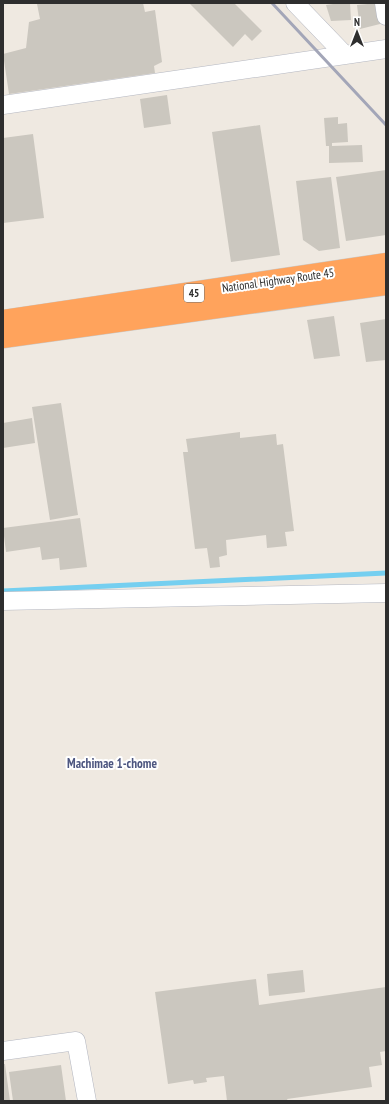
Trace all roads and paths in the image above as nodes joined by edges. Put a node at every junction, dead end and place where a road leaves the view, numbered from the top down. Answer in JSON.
{"nodes":[{"id":1,"x":295,"y":3,"type":"edge"},
{"id":2,"x":384,"y":3,"type":"edge"},
{"id":3,"x":386,"y":16,"type":"edge"},
{"id":4,"x":386,"y":49,"type":"edge"},
{"id":5,"x":345,"y":55,"type":"junction"},
{"id":6,"x":3,"y":104,"type":"edge"},
{"id":7,"x":386,"y":264,"type":"edge"},
{"id":8,"x":386,"y":284,"type":"edge"},
{"id":9,"x":3,"y":321,"type":"edge"},
{"id":10,"x":3,"y":337,"type":"edge"},
{"id":11,"x":386,"y":593,"type":"edge"},
{"id":12,"x":3,"y":601,"type":"edge"},
{"id":13,"x":3,"y":1051,"type":"edge"},
{"id":14,"x":87,"y":1101,"type":"edge"}],
"edges":[{"from":1,"to":5,"type":"street"},
{"from":2,"to":3,"type":"street"},
{"from":4,"to":5,"type":"street"},
{"from":5,"to":6,"type":"street"},
{"from":7,"to":9,"type":"highway","name":"National Highway Route 45","number":"45"},
{"from":8,"to":10,"type":"highway","name":"National Highway Route 45","number":"45"},
{"from":11,"to":12,"type":"street"},
{"from":13,"to":14,"type":"street"}]}
